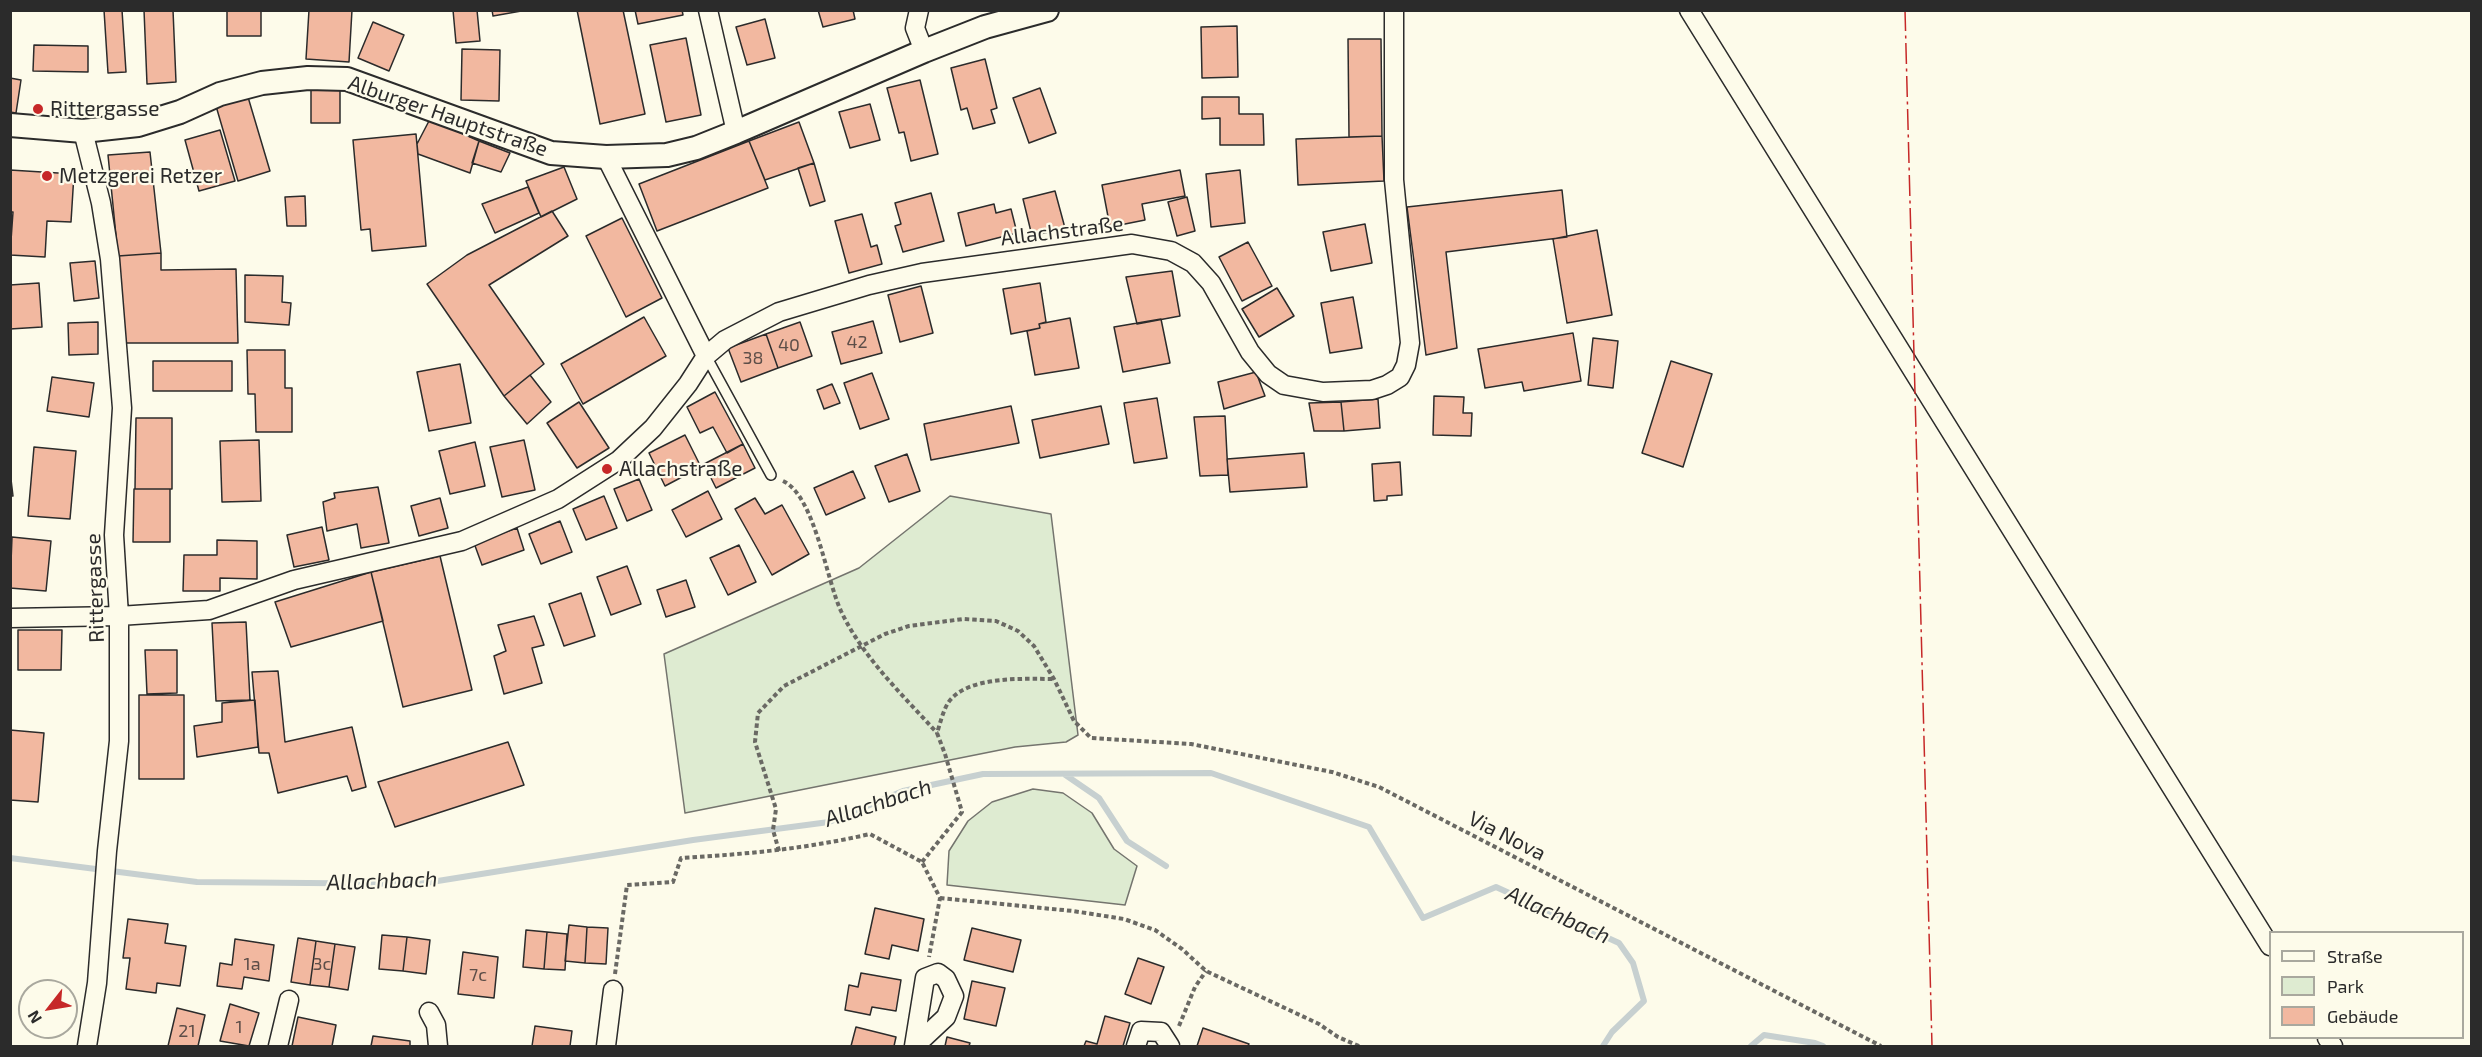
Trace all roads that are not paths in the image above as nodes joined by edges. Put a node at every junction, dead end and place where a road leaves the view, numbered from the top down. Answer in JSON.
{"nodes":[{"id":1,"x":708,"y":10,"type":"edge"},
{"id":2,"x":919,"y":10,"type":"edge"},
{"id":3,"x":1047,"y":10,"type":"edge"},
{"id":4,"x":1394,"y":10,"type":"edge"},
{"id":5,"x":1689,"y":10,"type":"edge"},
{"id":6,"x":924,"y":51,"type":"junction"},
{"id":7,"x":10,"y":125,"type":"edge"},
{"id":8,"x":83,"y":131,"type":"junction"},
{"id":9,"x":736,"y":132,"type":"junction"},
{"id":10,"x":606,"y":157,"type":"junction"},
{"id":11,"x":706,"y":356,"type":"junction"},
{"id":12,"x":771,"y":475,"type":"road end"},
{"id":13,"x":119,"y":616,"type":"junction"},
{"id":14,"x":10,"y":618,"type":"edge"},
{"id":15,"x":2269,"y":943,"type":"edge"},
{"id":16,"x":613,"y":990,"type":"road end"},
{"id":17,"x":289,"y":1000,"type":"dead end"},
{"id":18,"x":429,"y":1012,"type":"dead end"},
{"id":19,"x":87,"y":1047,"type":"edge"},
{"id":20,"x":278,"y":1047,"type":"edge"},
{"id":21,"x":438,"y":1047,"type":"edge"},
{"id":22,"x":606,"y":1047,"type":"edge"},
{"id":23,"x":914,"y":1047,"type":"edge"},
{"id":24,"x":1136,"y":1047,"type":"edge"},
{"id":25,"x":1170,"y":1047,"type":"edge"}],
"edges":[{"from":1,"to":9,"type":"street"},
{"from":2,"to":6,"type":"street"},
{"from":3,"to":6,"type":"street","name":"Alburger Hauptstraße"},
{"from":4,"to":11,"type":"street","name":"Allachstraße"},
{"from":5,"to":15,"type":"street"},
{"from":6,"to":9,"type":"street","name":"Alburger Hauptstraße"},
{"from":7,"to":8,"type":"street","name":"Alburger Hauptstraße"},
{"from":8,"to":10,"type":"street","name":"Alburger Hauptstraße"},
{"from":8,"to":13,"type":"street","name":"Rittergasse"},
{"from":9,"to":10,"type":"street","name":"Alburger Hauptstraße"},
{"from":10,"to":11,"type":"street"},
{"from":11,"to":12,"type":"lane"},
{"from":11,"to":13,"type":"street","name":"Allachstraße"},
{"from":13,"to":14,"type":"street","name":"Allachstraße"},
{"from":13,"to":19,"type":"street","name":"Rittergasse"},
{"from":16,"to":22,"type":"street"},
{"from":17,"to":20,"type":"street"},
{"from":18,"to":21,"type":"street"},
{"from":23,"to":23,"type":"street"},
{"from":24,"to":25,"type":"street"}]}
